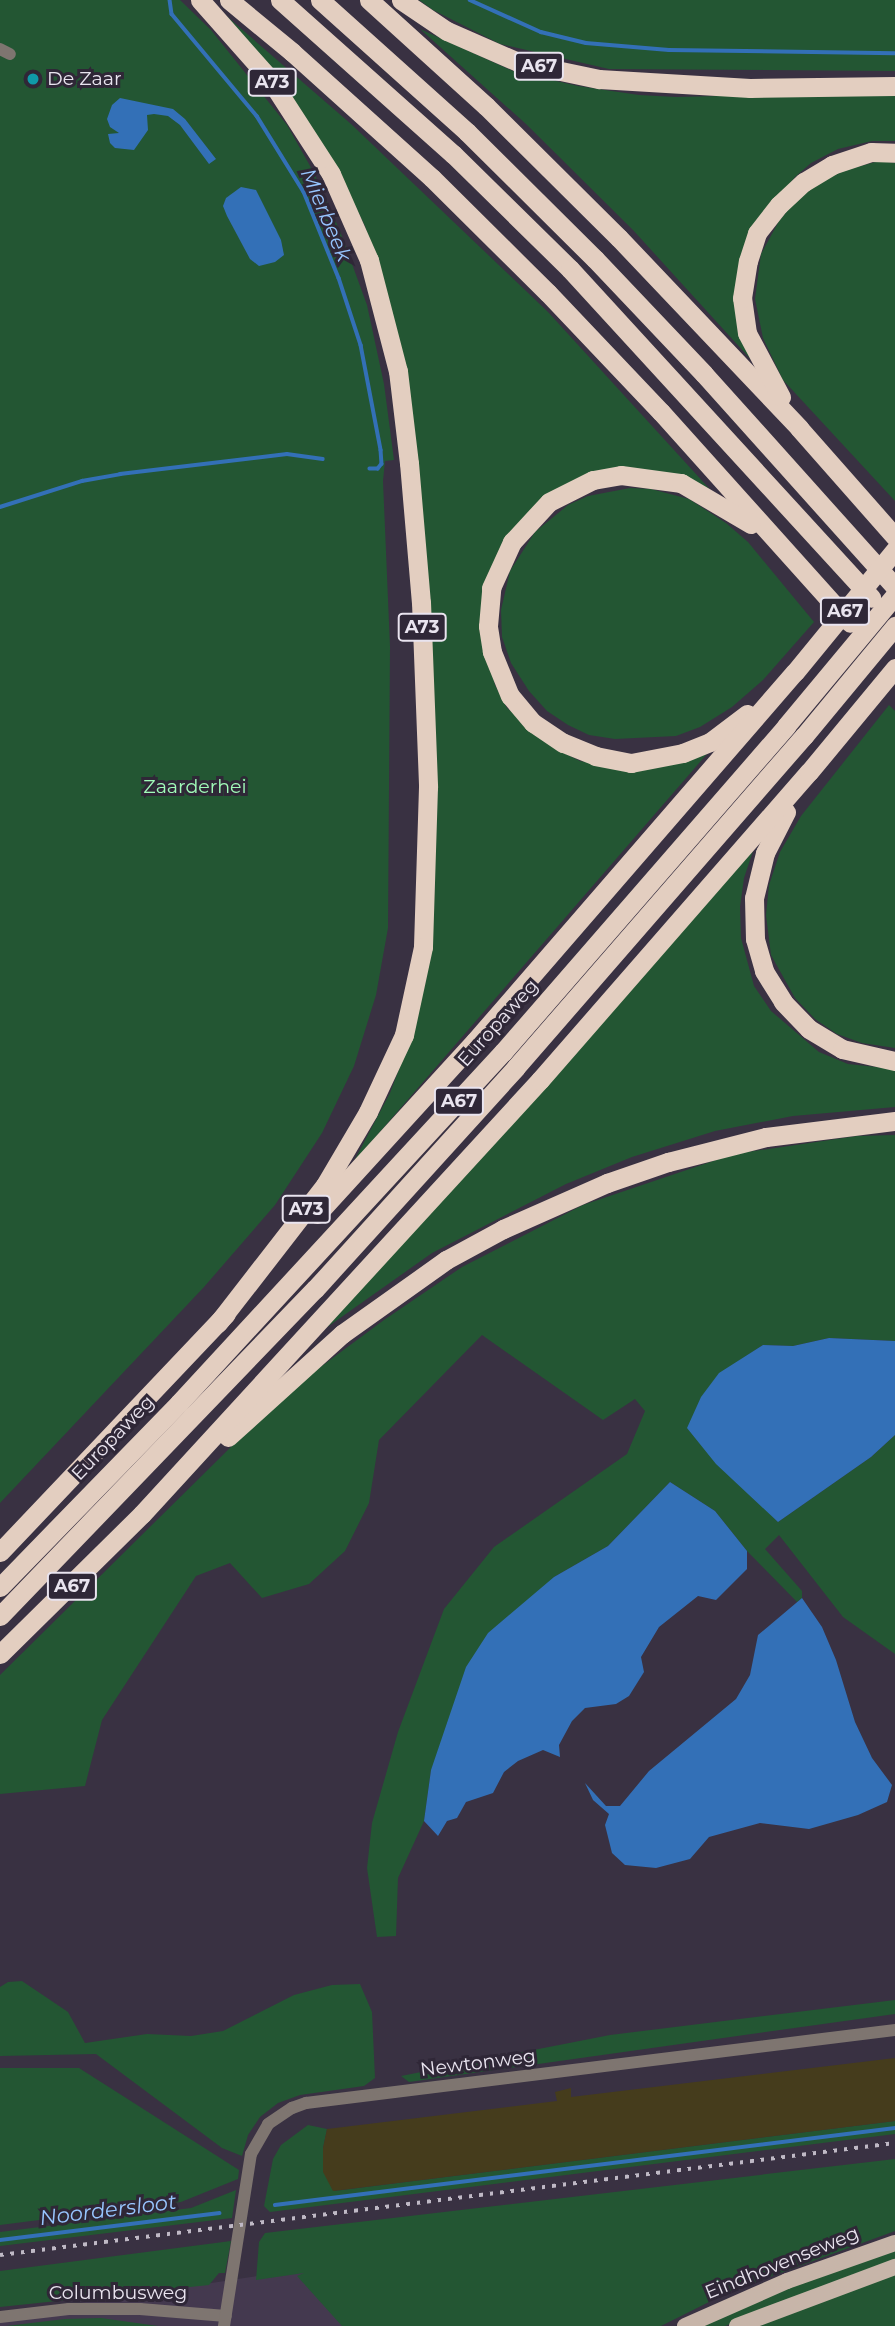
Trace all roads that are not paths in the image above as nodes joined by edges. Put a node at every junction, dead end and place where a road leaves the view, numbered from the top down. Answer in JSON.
{"nodes":[{"id":1,"x":200,"y":0,"type":"edge"},
{"id":2,"x":229,"y":0,"type":"edge"},
{"id":3,"x":280,"y":0,"type":"edge"},
{"id":4,"x":320,"y":0,"type":"edge"},
{"id":5,"x":369,"y":0,"type":"edge"},
{"id":6,"x":401,"y":0,"type":"edge"},
{"id":7,"x":895,"y":86,"type":"edge"},
{"id":8,"x":895,"y":153,"type":"edge"},
{"id":9,"x":800,"y":428,"type":"junction"},
{"id":10,"x":895,"y":537,"type":"edge"},
{"id":11,"x":776,"y":540,"type":"junction"},
{"id":12,"x":895,"y":550,"type":"edge"},
{"id":13,"x":895,"y":587,"type":"edge"},
{"id":14,"x":895,"y":594,"type":"edge"},
{"id":15,"x":895,"y":626,"type":"edge"},
{"id":16,"x":895,"y":668,"type":"edge"},
{"id":17,"x":795,"y":672,"type":"junction"},
{"id":18,"x":895,"y":673,"type":"edge"},
{"id":19,"x":809,"y":772,"type":"junction"},
{"id":20,"x":895,"y":1060,"type":"edge"},
{"id":21,"x":895,"y":1121,"type":"edge"},
{"id":22,"x":218,"y":1324,"type":"junction"},
{"id":23,"x":142,"y":1514,"type":"junction"},
{"id":24,"x":0,"y":1552,"type":"edge"},
{"id":25,"x":0,"y":1587,"type":"edge"},
{"id":26,"x":0,"y":1616,"type":"edge"},
{"id":27,"x":0,"y":1654,"type":"edge"},
{"id":28,"x":895,"y":2030,"type":"edge"},
{"id":29,"x":895,"y":2243,"type":"edge"},
{"id":30,"x":895,"y":2267,"type":"edge"},
{"id":31,"x":0,"y":2317,"type":"edge"},
{"id":32,"x":225,"y":2321,"type":"edge"},
{"id":33,"x":685,"y":2326,"type":"edge"},
{"id":34,"x":737,"y":2326,"type":"edge"}],
"edges":[{"from":1,"to":22,"type":"highway","number":"A73"},
{"from":2,"to":11,"type":"highway","number":"A73"},
{"from":3,"to":15,"type":"highway"},
{"from":4,"to":13,"type":"highway"},
{"from":5,"to":9,"type":"highway"},
{"from":6,"to":7,"type":"highway","number":"A67"},
{"from":8,"to":9,"type":"highway"},
{"from":9,"to":10,"type":"highway"},
{"from":11,"to":17,"type":"highway","number":"A67"},
{"from":11,"to":18,"type":"highway","number":"A73"},
{"from":12,"to":17,"type":"highway","number":"A67"},
{"from":14,"to":25,"type":"highway","name":"Europaweg","number":"A67"},
{"from":15,"to":26,"type":"highway","number":"A67"},
{"from":16,"to":19,"type":"highway","number":"A67"},
{"from":17,"to":22,"type":"highway","number":"A67"},
{"from":19,"to":20,"type":"highway"},
{"from":19,"to":23,"type":"highway","number":"A67"},
{"from":21,"to":23,"type":"highway","number":"A67"},
{"from":22,"to":24,"type":"highway","number":"A67"},
{"from":23,"to":27,"type":"highway","number":"A67"},
{"from":28,"to":32,"type":"street","name":"Newtonweg"},
{"from":29,"to":33,"type":"main road","name":"Eindhovenseweg"},
{"from":30,"to":34,"type":"main road"},
{"from":31,"to":32,"type":"street","name":"Columbusweg"}]}
